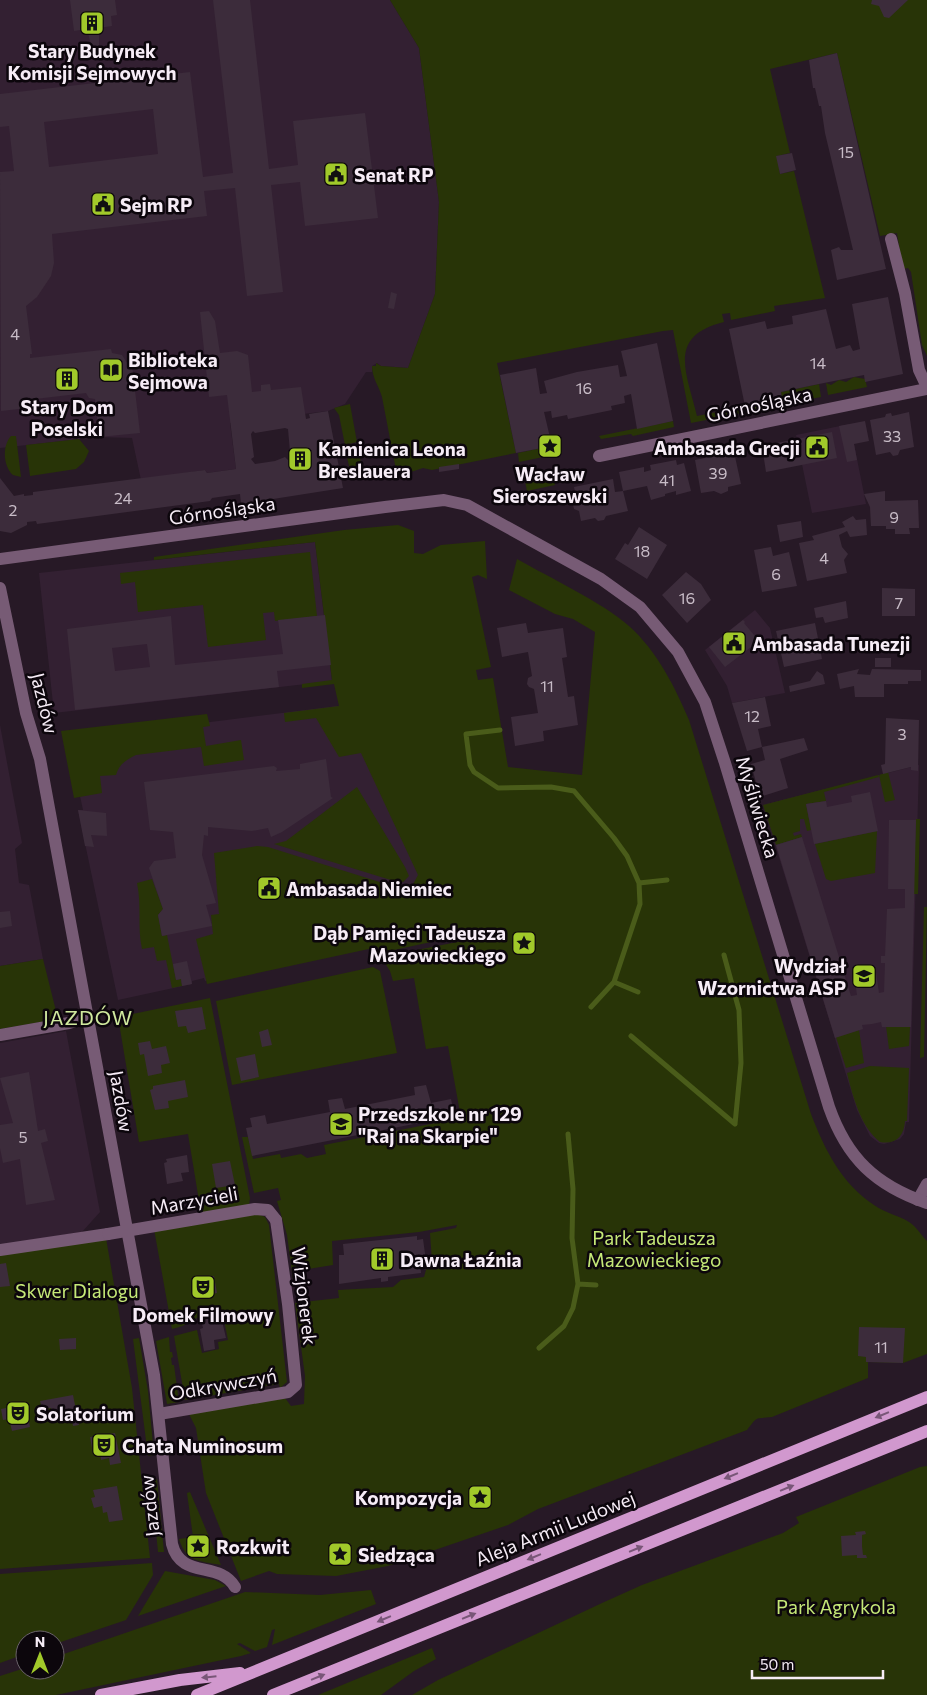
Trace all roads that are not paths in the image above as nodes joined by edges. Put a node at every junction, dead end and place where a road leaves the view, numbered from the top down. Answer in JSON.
{"nodes":[{"id":1,"x":890,"y":239,"type":"dead end"},
{"id":2,"x":927,"y":388,"type":"edge"},
{"id":3,"x":599,"y":456,"type":"dead end"},
{"id":4,"x":449,"y":500,"type":"joint"},
{"id":5,"x":0,"y":559,"type":"edge"},
{"id":6,"x":0,"y":588,"type":"edge"},
{"id":7,"x":88,"y":1017,"type":"junction"},
{"id":8,"x":0,"y":1035,"type":"edge"},
{"id":9,"x":927,"y":1184,"type":"edge"},
{"id":10,"x":923,"y":1201,"type":"edge"},
{"id":11,"x":272,"y":1215,"type":"joint"},
{"id":12,"x":127,"y":1231,"type":"junction"},
{"id":13,"x":0,"y":1250,"type":"edge"},
{"id":14,"x":294,"y":1389,"type":"joint"},
{"id":15,"x":927,"y":1397,"type":"edge"},
{"id":16,"x":159,"y":1414,"type":"junction"},
{"id":17,"x":927,"y":1432,"type":"edge"},
{"id":18,"x":235,"y":1587,"type":"dead end"},
{"id":19,"x":258,"y":1671,"type":"junction"},
{"id":20,"x":101,"y":1695,"type":"edge"},
{"id":21,"x":198,"y":1695,"type":"edge"},
{"id":22,"x":273,"y":1695,"type":"edge"}],
"edges":[{"from":1,"to":2,"type":"street"},
{"from":2,"to":3,"type":"street","name":"Górnośląska"},
{"from":4,"to":5,"type":"street","name":"Górnośląska"},
{"from":4,"to":10,"type":"street","name":"Myśliwiecka"},
{"from":6,"to":7,"type":"street","name":"Jazdów"},
{"from":7,"to":8,"type":"street"},
{"from":7,"to":12,"type":"street","name":"Jazdów"},
{"from":9,"to":10,"type":"street"},
{"from":11,"to":12,"type":"street","name":"Marzycieli"},
{"from":11,"to":14,"type":"street","name":"Wizjonerek"},
{"from":12,"to":13,"type":"street","name":"Marzycieli"},
{"from":12,"to":16,"type":"street","name":"Jazdów"},
{"from":14,"to":16,"type":"street","name":"Odkrywczyń"},
{"from":15,"to":19,"type":"main road","name":"Aleja Armii Ludowej","one_way":true},
{"from":16,"to":18,"type":"street","name":"Jazdów"},
{"from":22,"to":17,"type":"main road","one_way":true},
{"from":19,"to":20,"type":"main road","one_way":true},
{"from":19,"to":21,"type":"main road","name":"Aleja Armii Ludowej"}]}
